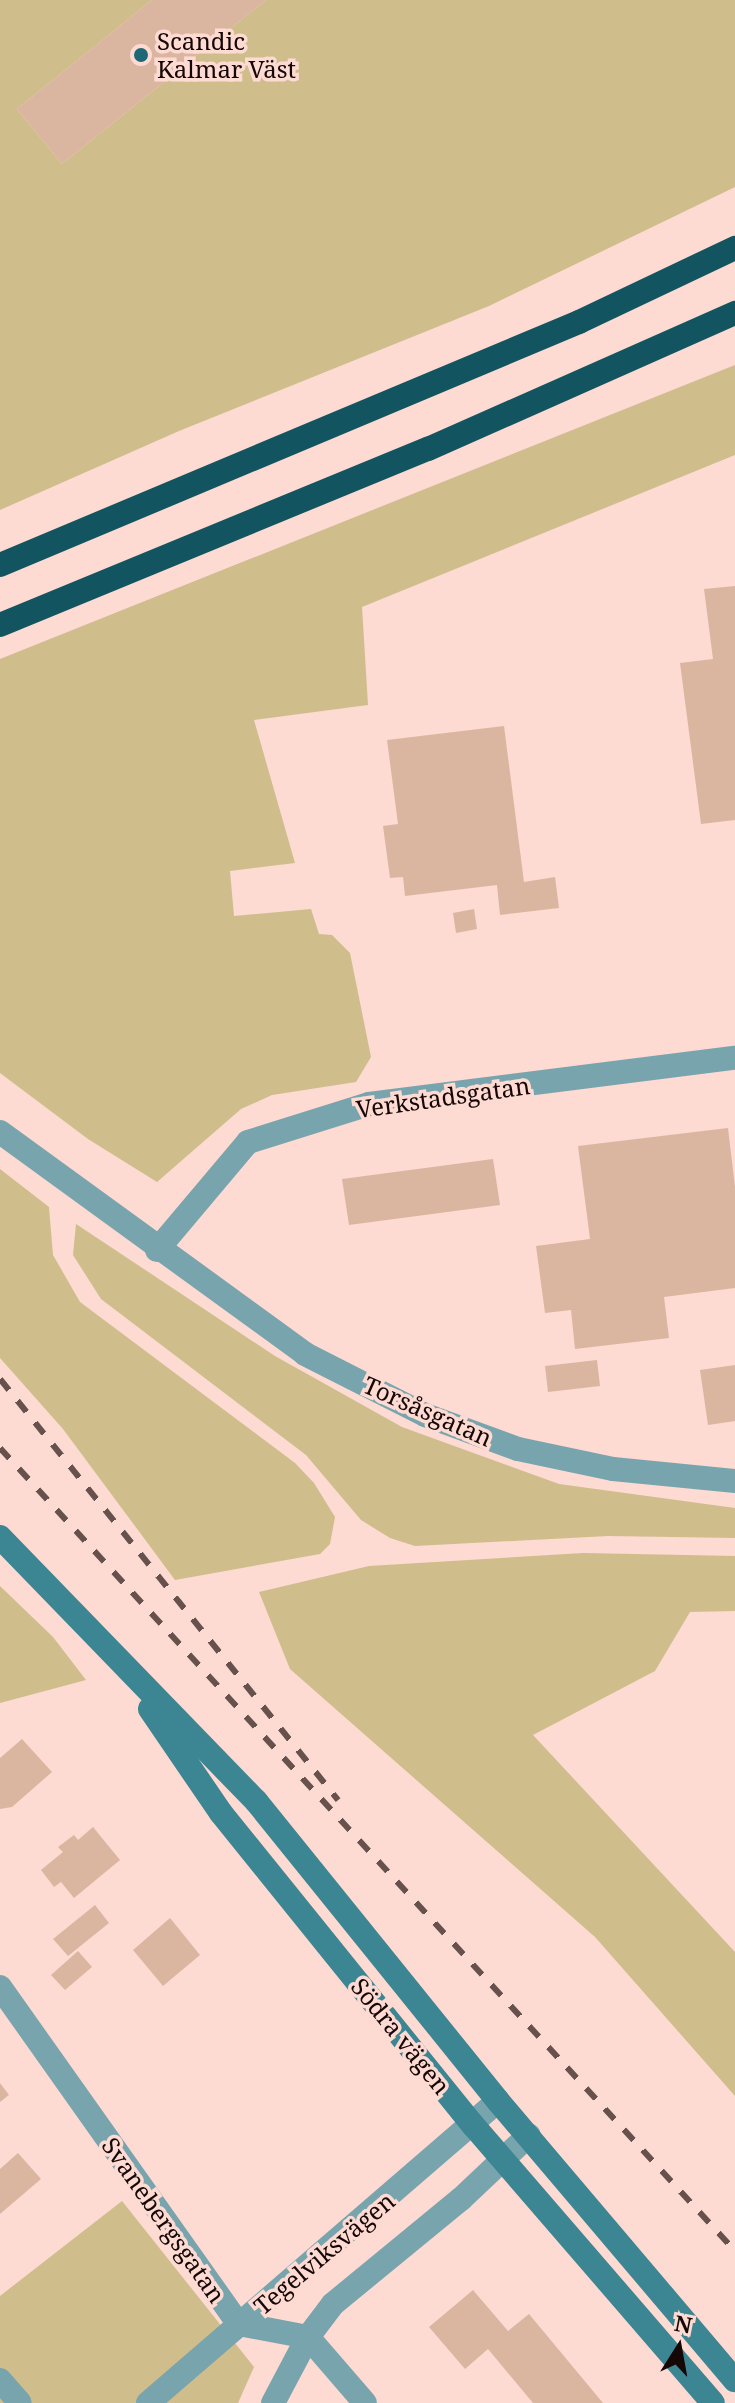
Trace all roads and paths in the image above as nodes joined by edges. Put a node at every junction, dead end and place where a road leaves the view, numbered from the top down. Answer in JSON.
{"nodes":[{"id":1,"x":735,"y":248,"type":"edge"},
{"id":2,"x":731,"y":316,"type":"edge"},
{"id":3,"x":0,"y":565,"type":"edge"},
{"id":4,"x":0,"y":625,"type":"edge"},
{"id":5,"x":735,"y":1058,"type":"edge"},
{"id":6,"x":0,"y":1132,"type":"edge"},
{"id":7,"x":157,"y":1250,"type":"junction"},
{"id":8,"x":735,"y":1481,"type":"edge"},
{"id":9,"x":0,"y":1537,"type":"edge"},
{"id":10,"x":111,"y":1652,"type":"junction"},
{"id":11,"x":0,"y":1987,"type":"edge"},
{"id":12,"x":498,"y":2101,"type":"junction"},
{"id":13,"x":473,"y":2125,"type":"junction"},
{"id":14,"x":529,"y":2135,"type":"junction"},
{"id":15,"x":503,"y":2160,"type":"junction"},
{"id":16,"x":239,"y":2324,"type":"junction"},
{"id":17,"x":308,"y":2337,"type":"junction"},
{"id":18,"x":0,"y":2380,"type":"edge"},
{"id":19,"x":735,"y":2380,"type":"edge"},
{"id":20,"x":20,"y":2403,"type":"edge"},
{"id":21,"x":148,"y":2403,"type":"edge"},
{"id":22,"x":273,"y":2403,"type":"edge"},
{"id":23,"x":365,"y":2403,"type":"edge"},
{"id":24,"x":713,"y":2403,"type":"edge"}],
"edges":[{"from":1,"to":3,"type":"highway"},
{"from":2,"to":4,"type":"highway"},
{"from":5,"to":7,"type":"street","name":"Verkstadsgatan"},
{"from":6,"to":7,"type":"street","name":"Torsåsgatan"},
{"from":7,"to":8,"type":"street","name":"Torsåsgatan"},
{"from":9,"to":10,"type":"main road","name":"Södra vägen"},
{"from":10,"to":12,"type":"main road","name":"Södra vägen"},
{"from":10,"to":13,"type":"main road","name":"Södra vägen"},
{"from":11,"to":16,"type":"street","name":"Svanebergsgatan"},
{"from":12,"to":13,"type":"street","name":"Tegelviksvägen"},
{"from":12,"to":14,"type":"main road","name":"Södra vägen"},
{"from":13,"to":15,"type":"main road","name":"Södra vägen"},
{"from":13,"to":16,"type":"street","name":"Tegelviksvägen"},
{"from":14,"to":15,"type":"street","name":"Tegelviksvägen"},
{"from":14,"to":19,"type":"main road","name":"Södra vägen"},
{"from":15,"to":17,"type":"street","name":"Tegelviksvägen"},
{"from":15,"to":24,"type":"main road","name":"Södra vägen"},
{"from":16,"to":17,"type":"street","name":"Svanebergsgatan"},
{"from":16,"to":21,"type":"street","name":"Tegelviksvägen"},
{"from":17,"to":22,"type":"street","name":"Tegelviksvägen"},
{"from":17,"to":23,"type":"street"},
{"from":18,"to":20,"type":"street"}]}
